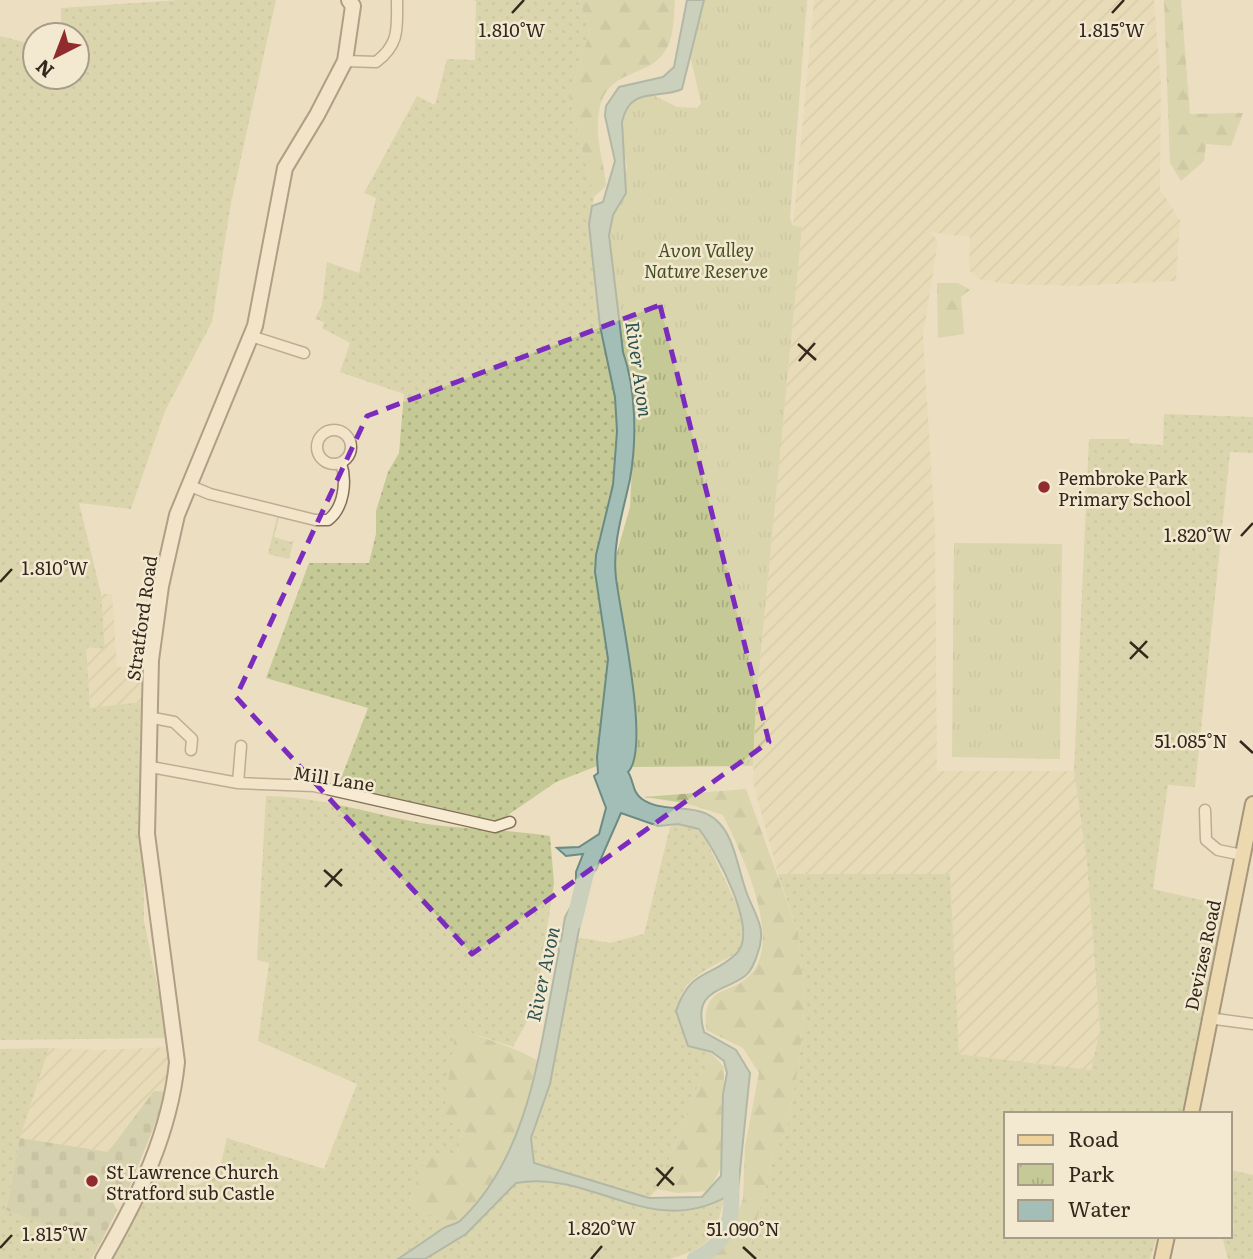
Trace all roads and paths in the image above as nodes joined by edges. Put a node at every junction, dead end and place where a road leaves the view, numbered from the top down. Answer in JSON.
{"nodes":[{"id":1,"x":349,"y":0,"type":"edge"},
{"id":2,"x":397,"y":0,"type":"edge"},
{"id":3,"x":345,"y":61,"type":"junction"},
{"id":4,"x":251,"y":336,"type":"junction"},
{"id":5,"x":304,"y":353,"type":"dead end"},
{"id":6,"x":341,"y":463,"type":"dead end"},
{"id":7,"x":188,"y":485,"type":"junction"},
{"id":8,"x":148,"y":717,"type":"junction"},
{"id":9,"x":241,"y":746,"type":"dead end"},
{"id":10,"x":191,"y":750,"type":"dead end"},
{"id":11,"x":151,"y":767,"type":"junction"},
{"id":12,"x":238,"y":783,"type":"junction"},
{"id":13,"x":1253,"y":804,"type":"edge"},
{"id":14,"x":1205,"y":810,"type":"dead end"},
{"id":15,"x":510,"y":822,"type":"dead end"},
{"id":16,"x":1242,"y":855,"type":"junction"},
{"id":17,"x":1208,"y":1018,"type":"junction"},
{"id":18,"x":1253,"y":1024,"type":"edge"},
{"id":19,"x":1191,"y":1112,"type":"edge"},
{"id":20,"x":1167,"y":1238,"type":"edge"},
{"id":21,"x":103,"y":1259,"type":"edge"},
{"id":22,"x":1162,"y":1259,"type":"edge"}],
"edges":[{"from":1,"to":3,"type":"street","name":"Stratford Road"},
{"from":2,"to":3,"type":"street"},
{"from":3,"to":4,"type":"street","name":"Stratford Road"},
{"from":4,"to":5,"type":"street"},
{"from":4,"to":7,"type":"street","name":"Stratford Road"},
{"from":6,"to":7,"type":"street"},
{"from":7,"to":8,"type":"street","name":"Stratford Road"},
{"from":8,"to":10,"type":"street"},
{"from":8,"to":11,"type":"street","name":"Stratford Road"},
{"from":9,"to":12,"type":"street"},
{"from":11,"to":12,"type":"street","name":"Mill Lane"},
{"from":11,"to":21,"type":"street","name":"Stratford Road"},
{"from":12,"to":15,"type":"street","name":"Mill Lane"},
{"from":13,"to":16,"type":"main road","name":"Devizes Road"},
{"from":14,"to":16,"type":"street"},
{"from":16,"to":17,"type":"main road","name":"Devizes Road"},
{"from":17,"to":18,"type":"street"},
{"from":17,"to":19,"type":"main road","name":"Devizes Road"},
{"from":20,"to":22,"type":"main road"}]}
